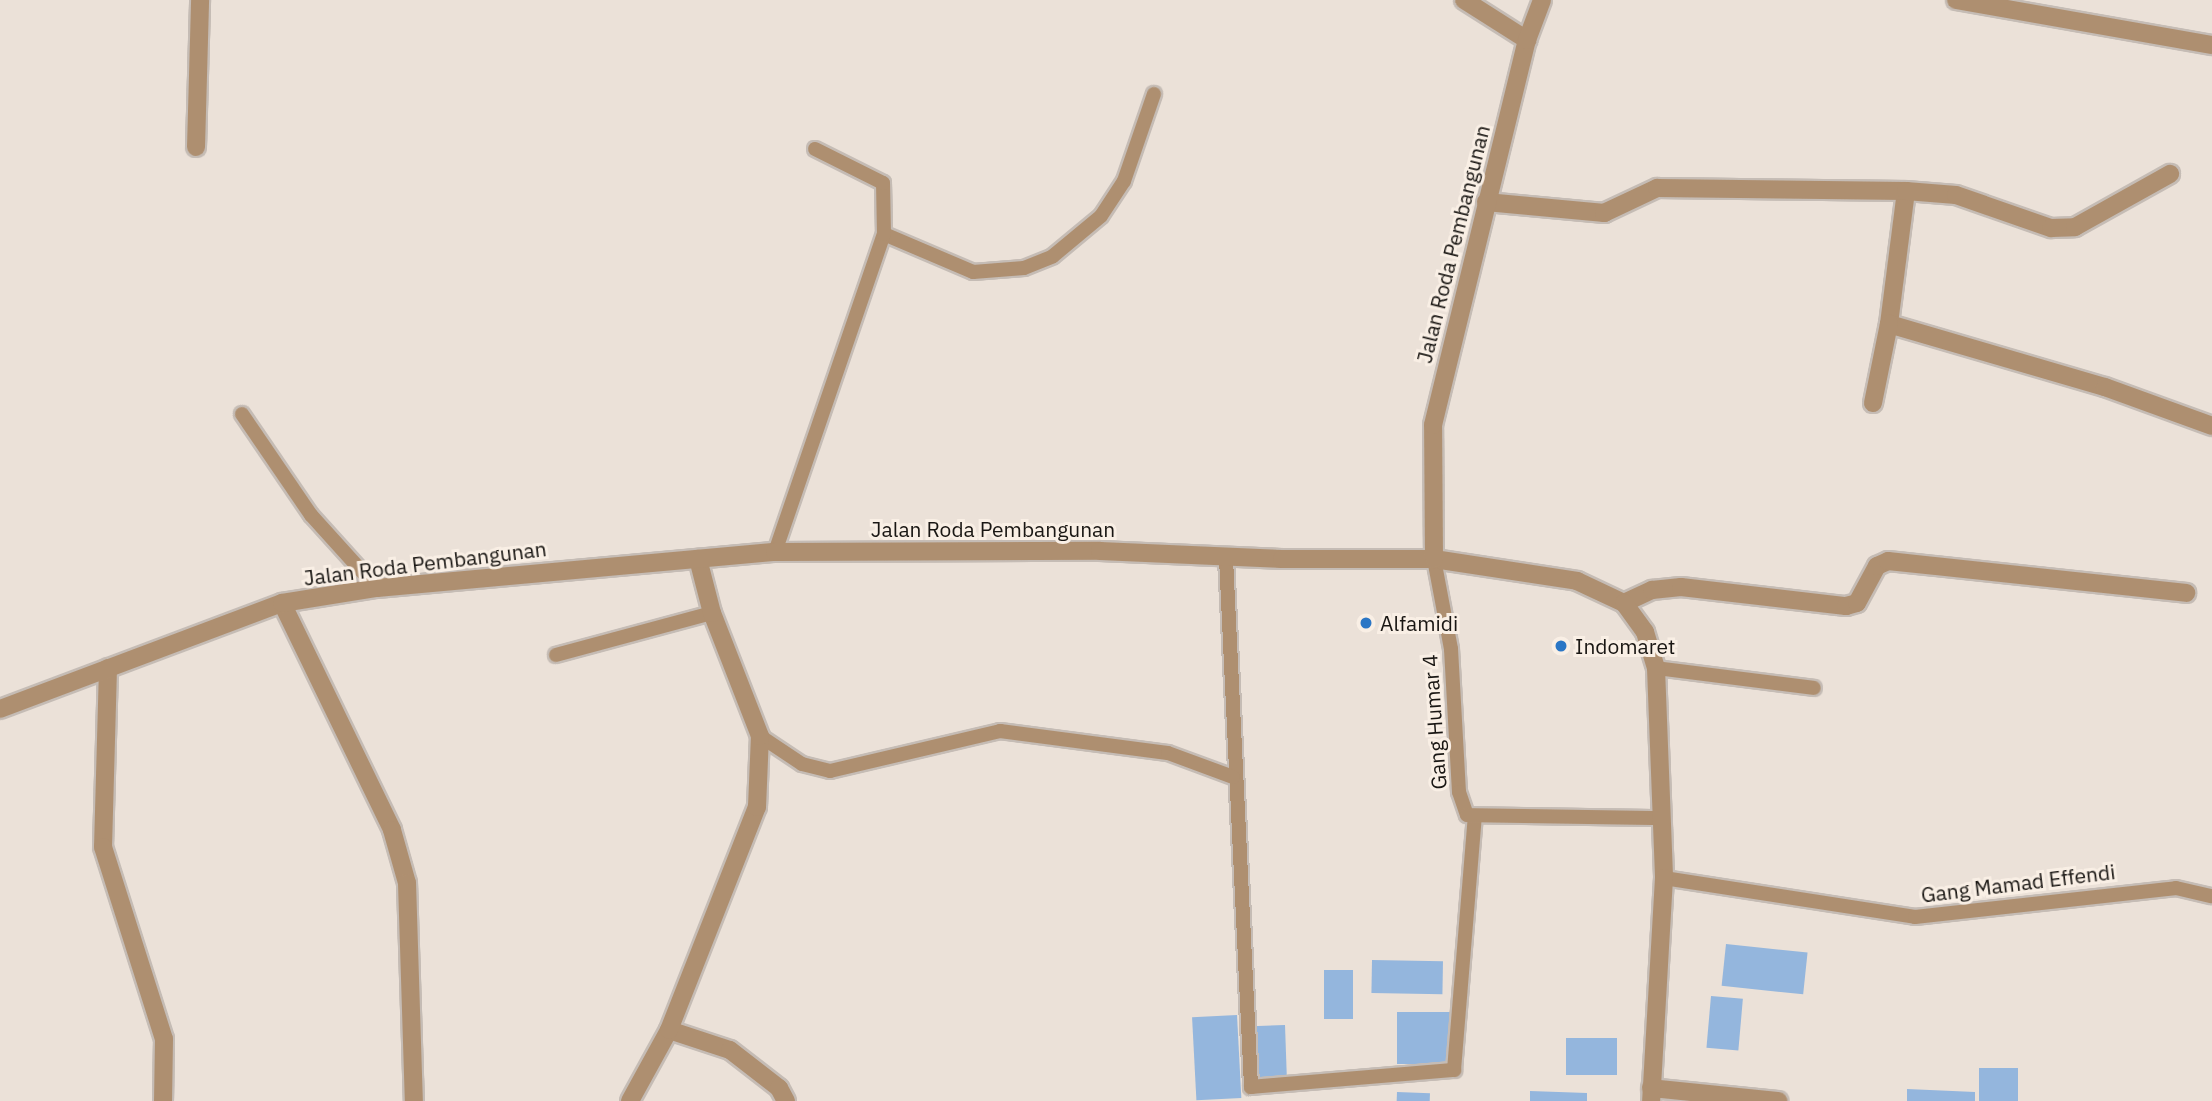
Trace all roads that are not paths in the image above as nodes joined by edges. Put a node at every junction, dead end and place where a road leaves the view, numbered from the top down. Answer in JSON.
{"nodes":[{"id":1,"x":200,"y":0,"type":"edge"},
{"id":2,"x":1464,"y":0,"type":"edge"},
{"id":3,"x":1542,"y":0,"type":"edge"},
{"id":4,"x":1956,"y":0,"type":"edge"},
{"id":5,"x":1527,"y":40,"type":"junction"},
{"id":6,"x":2212,"y":45,"type":"edge"},
{"id":7,"x":1154,"y":94,"type":"dead end"},
{"id":8,"x":196,"y":147,"type":"dead end"},
{"id":9,"x":814,"y":149,"type":"dead end"},
{"id":10,"x":2170,"y":174,"type":"dead end"},
{"id":11,"x":1906,"y":191,"type":"junction"},
{"id":12,"x":1486,"y":201,"type":"junction"},
{"id":13,"x":884,"y":234,"type":"junction"},
{"id":14,"x":1889,"y":324,"type":"junction"},
{"id":15,"x":1873,"y":403,"type":"dead end"},
{"id":16,"x":242,"y":414,"type":"dead end"},
{"id":17,"x":2212,"y":426,"type":"edge"},
{"id":18,"x":775,"y":552,"type":"junction"},
{"id":19,"x":1226,"y":558,"type":"junction"},
{"id":20,"x":698,"y":559,"type":"junction"},
{"id":21,"x":1434,"y":559,"type":"junction"},
{"id":22,"x":377,"y":588,"type":"junction"},
{"id":23,"x":2186,"y":593,"type":"dead end"},
{"id":24,"x":282,"y":603,"type":"junction"},
{"id":25,"x":1624,"y":603,"type":"junction"},
{"id":26,"x":712,"y":614,"type":"junction"},
{"id":27,"x":556,"y":655,"type":"dead end"},
{"id":28,"x":108,"y":668,"type":"junction"},
{"id":29,"x":1656,"y":668,"type":"junction"},
{"id":30,"x":1814,"y":688,"type":"dead end"},
{"id":31,"x":0,"y":709,"type":"edge"},
{"id":32,"x":760,"y":736,"type":"junction"},
{"id":33,"x":1233,"y":777,"type":"junction"},
{"id":34,"x":1475,"y":817,"type":"junction"},
{"id":35,"x":1661,"y":818,"type":"junction"},
{"id":36,"x":1664,"y":878,"type":"junction"},
{"id":37,"x":2212,"y":896,"type":"edge"},
{"id":38,"x":669,"y":1030,"type":"junction"},
{"id":39,"x":1651,"y":1095,"type":"edge"},
{"id":40,"x":163,"y":1101,"type":"edge"},
{"id":41,"x":414,"y":1101,"type":"edge"},
{"id":42,"x":630,"y":1101,"type":"edge"},
{"id":43,"x":786,"y":1101,"type":"edge"},
{"id":44,"x":1778,"y":1101,"type":"edge"}],
"edges":[{"from":1,"to":8,"type":"street"},
{"from":2,"to":5,"type":"street"},
{"from":3,"to":5,"type":"street","name":"Jalan Roda Pembangunan"},
{"from":4,"to":6,"type":"street"},
{"from":5,"to":12,"type":"street","name":"Jalan Roda Pembangunan"},
{"from":7,"to":13,"type":"lane"},
{"from":9,"to":13,"type":"lane"},
{"from":10,"to":11,"type":"street"},
{"from":11,"to":12,"type":"street"},
{"from":11,"to":14,"type":"street"},
{"from":12,"to":21,"type":"street","name":"Jalan Roda Pembangunan"},
{"from":13,"to":18,"type":"lane"},
{"from":14,"to":15,"type":"street"},
{"from":14,"to":17,"type":"street"},
{"from":16,"to":22,"type":"lane"},
{"from":18,"to":19,"type":"street","name":"Jalan Roda Pembangunan"},
{"from":18,"to":20,"type":"street","name":"Jalan Roda Pembangunan"},
{"from":19,"to":21,"type":"street","name":"Jalan Roda Pembangunan"},
{"from":19,"to":33,"type":"lane"},
{"from":20,"to":22,"type":"street","name":"Jalan Roda Pembangunan"},
{"from":20,"to":26,"type":"street"},
{"from":21,"to":25,"type":"street"},
{"from":21,"to":34,"type":"lane","name":"Gang Humar 4"},
{"from":22,"to":24,"type":"street","name":"Jalan Roda Pembangunan"},
{"from":23,"to":25,"type":"street"},
{"from":24,"to":28,"type":"street","name":"Jalan Roda Pembangunan"},
{"from":24,"to":41,"type":"street"},
{"from":25,"to":29,"type":"street"},
{"from":26,"to":27,"type":"lane"},
{"from":26,"to":32,"type":"street"},
{"from":28,"to":31,"type":"street","name":"Jalan Roda Pembangunan"},
{"from":28,"to":40,"type":"street"},
{"from":29,"to":30,"type":"lane"},
{"from":29,"to":35,"type":"street"},
{"from":32,"to":33,"type":"lane"},
{"from":32,"to":38,"type":"street"},
{"from":33,"to":34,"type":"lane"},
{"from":34,"to":35,"type":"lane"},
{"from":35,"to":36,"type":"street"},
{"from":36,"to":37,"type":"lane","name":"Gang Mamad Effendi"},
{"from":36,"to":39,"type":"street"},
{"from":38,"to":42,"type":"street"},
{"from":38,"to":43,"type":"street"},
{"from":39,"to":44,"type":"street"}]}
